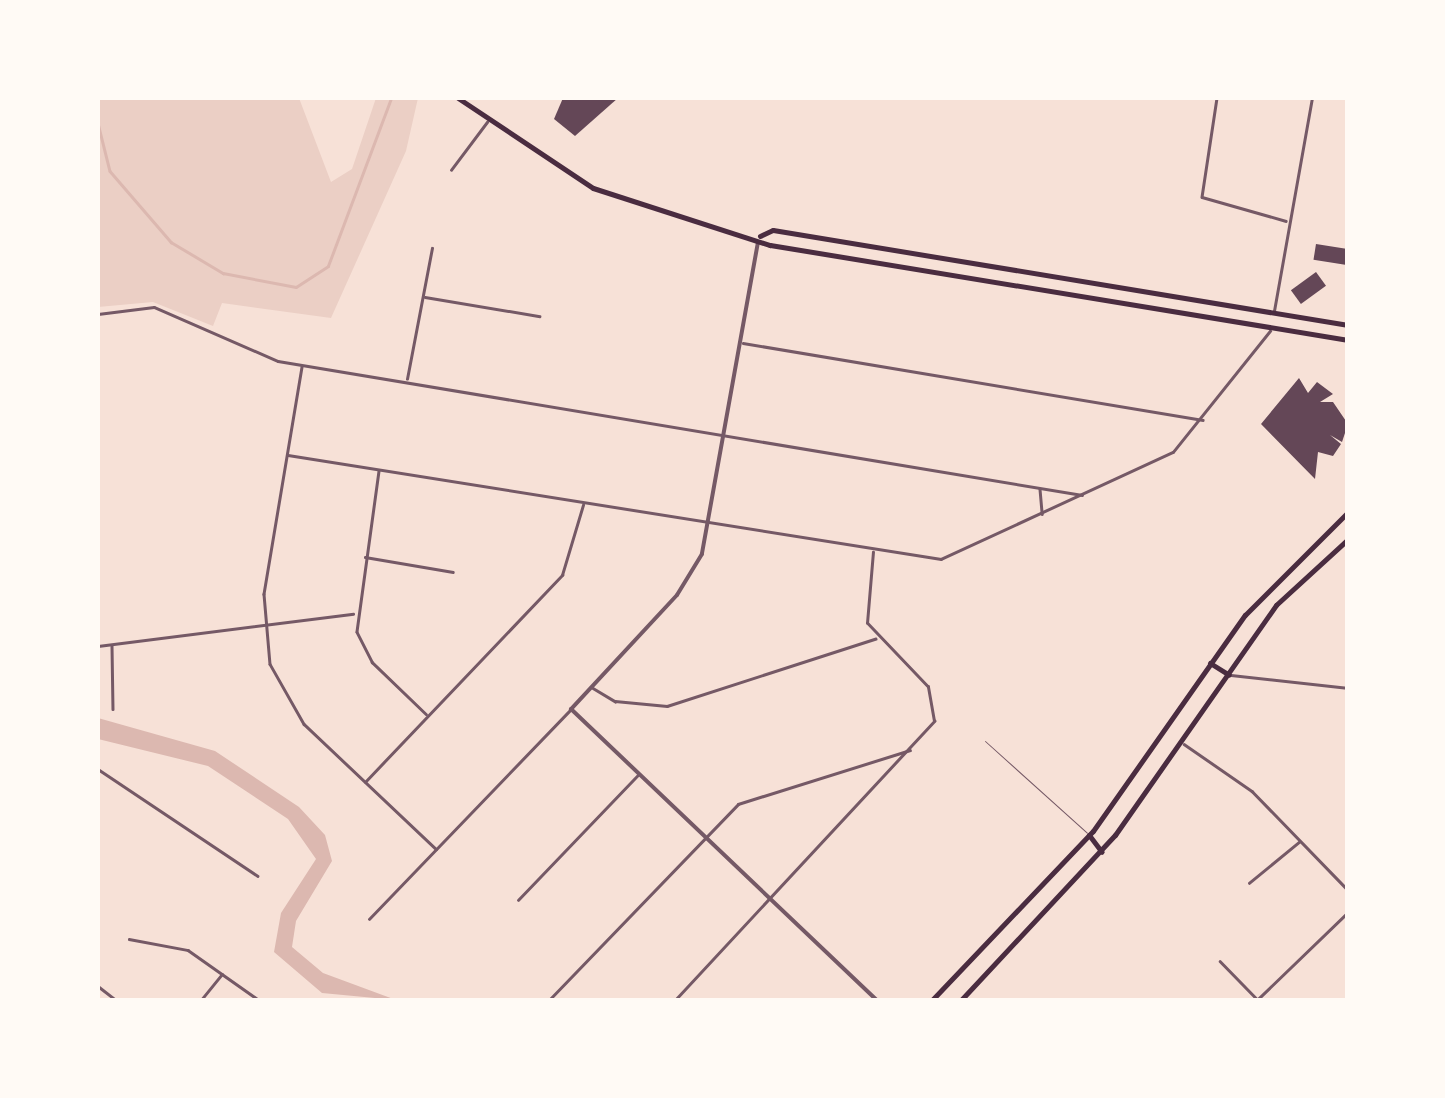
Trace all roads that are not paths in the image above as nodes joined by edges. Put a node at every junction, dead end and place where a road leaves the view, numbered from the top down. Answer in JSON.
{"nodes":[{"id":1,"x":458,"y":98,"type":"edge"},
{"id":2,"x":1217,"y":98,"type":"edge"},
{"id":3,"x":1312,"y":98,"type":"edge"},
{"id":4,"x":487,"y":122,"type":"junction"},
{"id":5,"x":451,"y":170,"type":"dead end"},
{"id":6,"x":1288,"y":221,"type":"junction"},
{"id":7,"x":759,"y":237,"type":"junction"},
{"id":8,"x":868,"y":246,"type":"junction"},
{"id":9,"x":432,"y":248,"type":"dead end"},
{"id":10,"x":866,"y":261,"type":"junction"},
{"id":11,"x":423,"y":297,"type":"junction"},
{"id":12,"x":1274,"y":312,"type":"junction"},
{"id":13,"x":98,"y":314,"type":"edge"},
{"id":14,"x":538,"y":316,"type":"dead end"},
{"id":15,"x":1348,"y":326,"type":"edge"},
{"id":16,"x":1272,"y":327,"type":"junction"},
{"id":17,"x":1348,"y":340,"type":"edge"},
{"id":18,"x":741,"y":343,"type":"junction"},
{"id":19,"x":302,"y":366,"type":"junction"},
{"id":20,"x":406,"y":382,"type":"junction"},
{"id":21,"x":1203,"y":420,"type":"junction"},
{"id":22,"x":726,"y":432,"type":"junction"},
{"id":23,"x":288,"y":455,"type":"junction"},
{"id":24,"x":379,"y":470,"type":"junction"},
{"id":25,"x":1040,"y":487,"type":"junction"},
{"id":26,"x":1083,"y":495,"type":"junction"},
{"id":27,"x":583,"y":503,"type":"junction"},
{"id":28,"x":1348,"y":512,"type":"edge"},
{"id":29,"x":1042,"y":514,"type":"junction"},
{"id":30,"x":710,"y":524,"type":"junction"},
{"id":31,"x":1348,"y":539,"type":"edge"},
{"id":32,"x":874,"y":551,"type":"junction"},
{"id":33,"x":364,"y":557,"type":"junction"},
{"id":34,"x":454,"y":572,"type":"dead end"},
{"id":35,"x":355,"y":614,"type":"junction"},
{"id":36,"x":263,"y":624,"type":"junction"},
{"id":37,"x":876,"y":638,"type":"junction"},
{"id":38,"x":112,"y":644,"type":"junction"},
{"id":39,"x":98,"y":646,"type":"edge"},
{"id":40,"x":1210,"y":663,"type":"junction"},
{"id":41,"x":1230,"y":675,"type":"junction"},
{"id":42,"x":592,"y":687,"type":"junction"},
{"id":43,"x":1348,"y":688,"type":"edge"},
{"id":44,"x":113,"y":709,"type":"dead end"},
{"id":45,"x":572,"y":709,"type":"junction"},
{"id":46,"x":428,"y":715,"type":"junction"},
{"id":47,"x":985,"y":741,"type":"dead end"},
{"id":48,"x":1184,"y":744,"type":"junction"},
{"id":49,"x":911,"y":750,"type":"junction"},
{"id":50,"x":98,"y":769,"type":"edge"},
{"id":51,"x":639,"y":774,"type":"junction"},
{"id":52,"x":365,"y":782,"type":"junction"},
{"id":53,"x":1089,"y":835,"type":"junction"},
{"id":54,"x":705,"y":836,"type":"junction"},
{"id":55,"x":1300,"y":840,"type":"junction"},
{"id":56,"x":436,"y":849,"type":"junction"},
{"id":57,"x":1102,"y":852,"type":"junction"},
{"id":58,"x":258,"y":876,"type":"dead end"},
{"id":59,"x":1249,"y":882,"type":"dead end"},
{"id":60,"x":1348,"y":890,"type":"edge"},
{"id":61,"x":769,"y":898,"type":"junction"},
{"id":62,"x":518,"y":900,"type":"dead end"},
{"id":63,"x":1348,"y":912,"type":"edge"},
{"id":64,"x":369,"y":918,"type":"dead end"},
{"id":65,"x":129,"y":939,"type":"dead end"},
{"id":66,"x":1220,"y":960,"type":"dead end"},
{"id":67,"x":223,"y":972,"type":"junction"},
{"id":68,"x":98,"y":986,"type":"edge"},
{"id":69,"x":116,"y":1000,"type":"edge"},
{"id":70,"x":201,"y":1000,"type":"edge"},
{"id":71,"x":259,"y":1000,"type":"edge"},
{"id":72,"x":548,"y":1000,"type":"edge"},
{"id":73,"x":674,"y":1000,"type":"edge"},
{"id":74,"x":877,"y":1000,"type":"edge"},
{"id":75,"x":932,"y":1000,"type":"edge"},
{"id":76,"x":962,"y":1000,"type":"edge"},
{"id":77,"x":1103,"y":1000,"type":"edge"},
{"id":78,"x":1128,"y":1000,"type":"edge"},
{"id":79,"x":1257,"y":1000,"type":"edge"}],
"edges":[{"from":1,"to":4,"type":"main road"},
{"from":2,"to":6,"type":"street"},
{"from":3,"to":6,"type":"street"},
{"from":4,"to":5,"type":"street"},
{"from":4,"to":7,"type":"main road"},
{"from":6,"to":12,"type":"street"},
{"from":7,"to":8,"type":"main road"},
{"from":7,"to":10,"type":"main road"},
{"from":7,"to":18,"type":"street"},
{"from":8,"to":10,"type":"main road"},
{"from":8,"to":12,"type":"main road"},
{"from":9,"to":11,"type":"street"},
{"from":10,"to":16,"type":"main road"},
{"from":11,"to":14,"type":"street"},
{"from":11,"to":20,"type":"street"},
{"from":12,"to":15,"type":"main road"},
{"from":12,"to":16,"type":"main road"},
{"from":13,"to":19,"type":"street"},
{"from":16,"to":17,"type":"main road"},
{"from":16,"to":21,"type":"street"},
{"from":18,"to":21,"type":"street"},
{"from":18,"to":22,"type":"street"},
{"from":19,"to":20,"type":"street"},
{"from":19,"to":23,"type":"street"},
{"from":20,"to":22,"type":"street"},
{"from":21,"to":26,"type":"street"},
{"from":22,"to":25,"type":"street"},
{"from":22,"to":30,"type":"street"},
{"from":23,"to":24,"type":"street"},
{"from":23,"to":36,"type":"street"},
{"from":24,"to":27,"type":"street"},
{"from":24,"to":33,"type":"street"},
{"from":25,"to":26,"type":"street"},
{"from":25,"to":29,"type":"street"},
{"from":26,"to":29,"type":"street"},
{"from":27,"to":30,"type":"street"},
{"from":27,"to":46,"type":"street"},
{"from":28,"to":40,"type":"main road"},
{"from":29,"to":32,"type":"street"},
{"from":30,"to":32,"type":"street"},
{"from":30,"to":42,"type":"street"},
{"from":31,"to":41,"type":"main road"},
{"from":32,"to":37,"type":"street"},
{"from":33,"to":34,"type":"street"},
{"from":33,"to":35,"type":"street"},
{"from":35,"to":36,"type":"street"},
{"from":35,"to":46,"type":"street"},
{"from":36,"to":38,"type":"street"},
{"from":36,"to":52,"type":"street"},
{"from":37,"to":42,"type":"street"},
{"from":37,"to":49,"type":"street"},
{"from":38,"to":39,"type":"street"},
{"from":38,"to":44,"type":"street"},
{"from":40,"to":41,"type":"main road"},
{"from":40,"to":53,"type":"main road"},
{"from":41,"to":43,"type":"street"},
{"from":41,"to":48,"type":"main road"},
{"from":42,"to":45,"type":"street"},
{"from":45,"to":51,"type":"street"},
{"from":45,"to":56,"type":"street"},
{"from":46,"to":52,"type":"street"},
{"from":47,"to":53,"type":"lane"},
{"from":48,"to":55,"type":"street"},
{"from":48,"to":57,"type":"main road"},
{"from":49,"to":54,"type":"street"},
{"from":49,"to":61,"type":"street"},
{"from":50,"to":58,"type":"street"},
{"from":51,"to":54,"type":"street"},
{"from":51,"to":62,"type":"street"},
{"from":52,"to":56,"type":"street"},
{"from":53,"to":57,"type":"main road"},
{"from":53,"to":75,"type":"main road"},
{"from":54,"to":61,"type":"street"},
{"from":54,"to":72,"type":"street"},
{"from":55,"to":59,"type":"street"},
{"from":55,"to":60,"type":"street"},
{"from":56,"to":64,"type":"street"},
{"from":57,"to":76,"type":"main road"},
{"from":61,"to":73,"type":"street"},
{"from":61,"to":74,"type":"street"},
{"from":63,"to":79,"type":"street"},
{"from":65,"to":67,"type":"street"},
{"from":66,"to":79,"type":"street"},
{"from":67,"to":70,"type":"street"},
{"from":67,"to":71,"type":"street"},
{"from":68,"to":69,"type":"street"},
{"from":77,"to":78,"type":"street"}]}
